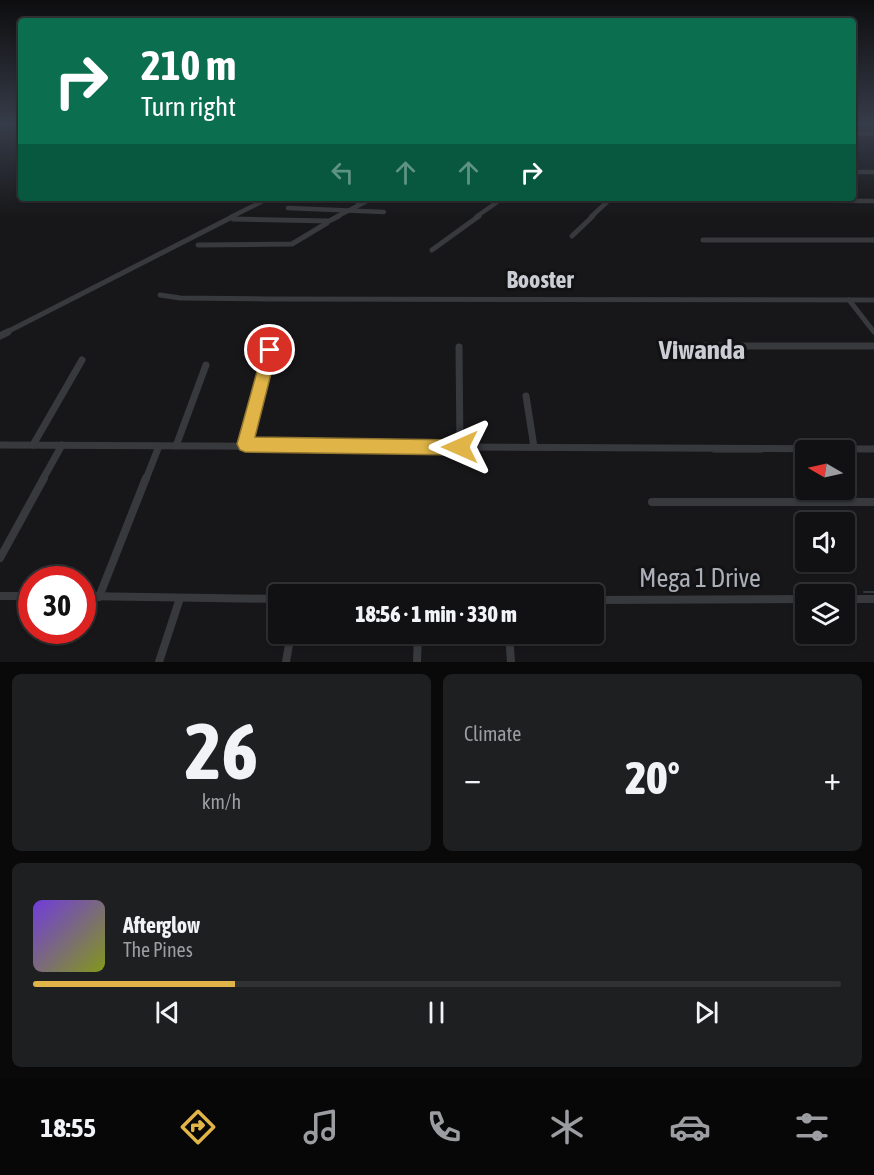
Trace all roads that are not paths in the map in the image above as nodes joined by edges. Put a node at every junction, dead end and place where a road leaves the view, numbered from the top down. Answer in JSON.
{"nodes":[{"id":1,"x":856,"y":172,"type":"edge"},
{"id":2,"x":874,"y":172,"type":"edge"},
{"id":3,"x":263,"y":201,"type":"edge"},
{"id":4,"x":368,"y":201,"type":"edge"},
{"id":5,"x":500,"y":201,"type":"edge"},
{"id":6,"x":608,"y":201,"type":"edge"},
{"id":7,"x":856,"y":201,"type":"edge"},
{"id":8,"x":874,"y":201,"type":"edge"},
{"id":9,"x":288,"y":208,"type":"dead end"},
{"id":10,"x":348,"y":210,"type":"junction"},
{"id":11,"x":384,"y":212,"type":"dead end"},
{"id":12,"x":233,"y":219,"type":"dead end"},
{"id":13,"x":329,"y":221,"type":"junction"},
{"id":14,"x":572,"y":236,"type":"dead end"},
{"id":15,"x":703,"y":240,"type":"dead end"},
{"id":16,"x":874,"y":240,"type":"edge"},
{"id":17,"x":198,"y":245,"type":"dead end"},
{"id":18,"x":432,"y":250,"type":"dead end"},
{"id":19,"x":159,"y":295,"type":"dead end"},
{"id":20,"x":849,"y":300,"type":"junction"},
{"id":21,"x":874,"y":300,"type":"edge"},
{"id":22,"x":874,"y":332,"type":"edge"},
{"id":23,"x":0,"y":336,"type":"edge"},
{"id":24,"x":699,"y":346,"type":"dead end"},
{"id":25,"x":874,"y":346,"type":"edge"},
{"id":26,"x":459,"y":347,"type":"dead end"},
{"id":27,"x":270,"y":350,"type":"dead end"},
{"id":28,"x":82,"y":360,"type":"dead end"},
{"id":29,"x":206,"y":365,"type":"dead end"},
{"id":30,"x":526,"y":396,"type":"dead end"},
{"id":31,"x":245,"y":444,"type":"junction"},
{"id":32,"x":0,"y":445,"type":"edge"},
{"id":33,"x":33,"y":445,"type":"junction"},
{"id":34,"x":62,"y":445,"type":"junction"},
{"id":35,"x":159,"y":446,"type":"junction"},
{"id":36,"x":176,"y":446,"type":"junction"},
{"id":37,"x":460,"y":447,"type":"junction"},
{"id":38,"x":534,"y":447,"type":"junction"},
{"id":39,"x":874,"y":449,"type":"edge"},
{"id":40,"x":652,"y":502,"type":"dead end"},
{"id":41,"x":874,"y":502,"type":"edge"},
{"id":42,"x":0,"y":558,"type":"edge"},
{"id":43,"x":0,"y":596,"type":"edge"},
{"id":44,"x":18,"y":596,"type":"edge"},
{"id":45,"x":99,"y":597,"type":"joint"},
{"id":46,"x":180,"y":598,"type":"junction"},
{"id":47,"x":268,"y":599,"type":"edge"},
{"id":48,"x":795,"y":599,"type":"edge"},
{"id":49,"x":855,"y":599,"type":"edge"},
{"id":50,"x":874,"y":599,"type":"edge"},
{"id":51,"x":604,"y":600,"type":"edge"},
{"id":52,"x":289,"y":644,"type":"edge"},
{"id":53,"x":417,"y":644,"type":"edge"},
{"id":54,"x":510,"y":644,"type":"edge"},
{"id":55,"x":159,"y":662,"type":"edge"},
{"id":56,"x":286,"y":662,"type":"edge"},
{"id":57,"x":417,"y":662,"type":"edge"},
{"id":58,"x":511,"y":662,"type":"edge"}],
"edges":[{"from":1,"to":2,"type":"street"},
{"from":3,"to":23,"type":"street"},
{"from":4,"to":10,"type":"street"},
{"from":5,"to":18,"type":"street"},
{"from":6,"to":14,"type":"street"},
{"from":7,"to":8,"type":"street"},
{"from":9,"to":10,"type":"street"},
{"from":10,"to":11,"type":"street"},
{"from":10,"to":13,"type":"street"},
{"from":12,"to":13,"type":"street"},
{"from":13,"to":17,"type":"street"},
{"from":15,"to":16,"type":"street"},
{"from":19,"to":20,"type":"street"},
{"from":20,"to":21,"type":"street"},
{"from":20,"to":22,"type":"street"},
{"from":24,"to":25,"type":"street"},
{"from":26,"to":37,"type":"street"},
{"from":27,"to":31,"type":"street"},
{"from":28,"to":33,"type":"street"},
{"from":29,"to":36,"type":"street"},
{"from":30,"to":38,"type":"street"},
{"from":31,"to":36,"type":"street"},
{"from":31,"to":37,"type":"street"},
{"from":32,"to":33,"type":"street"},
{"from":33,"to":34,"type":"street"},
{"from":34,"to":35,"type":"street"},
{"from":34,"to":42,"type":"street"},
{"from":35,"to":36,"type":"street"},
{"from":35,"to":45,"type":"street"},
{"from":37,"to":38,"type":"street"},
{"from":38,"to":39,"type":"street"},
{"from":40,"to":41,"type":"street"},
{"from":43,"to":44,"type":"street"},
{"from":45,"to":46,"type":"street"},
{"from":46,"to":47,"type":"street"},
{"from":46,"to":55,"type":"street"},
{"from":48,"to":51,"type":"street","name":"Mega 1 Drive"},
{"from":49,"to":50,"type":"street"},
{"from":52,"to":56,"type":"street"},
{"from":53,"to":57,"type":"street"},
{"from":54,"to":58,"type":"street"}]}
